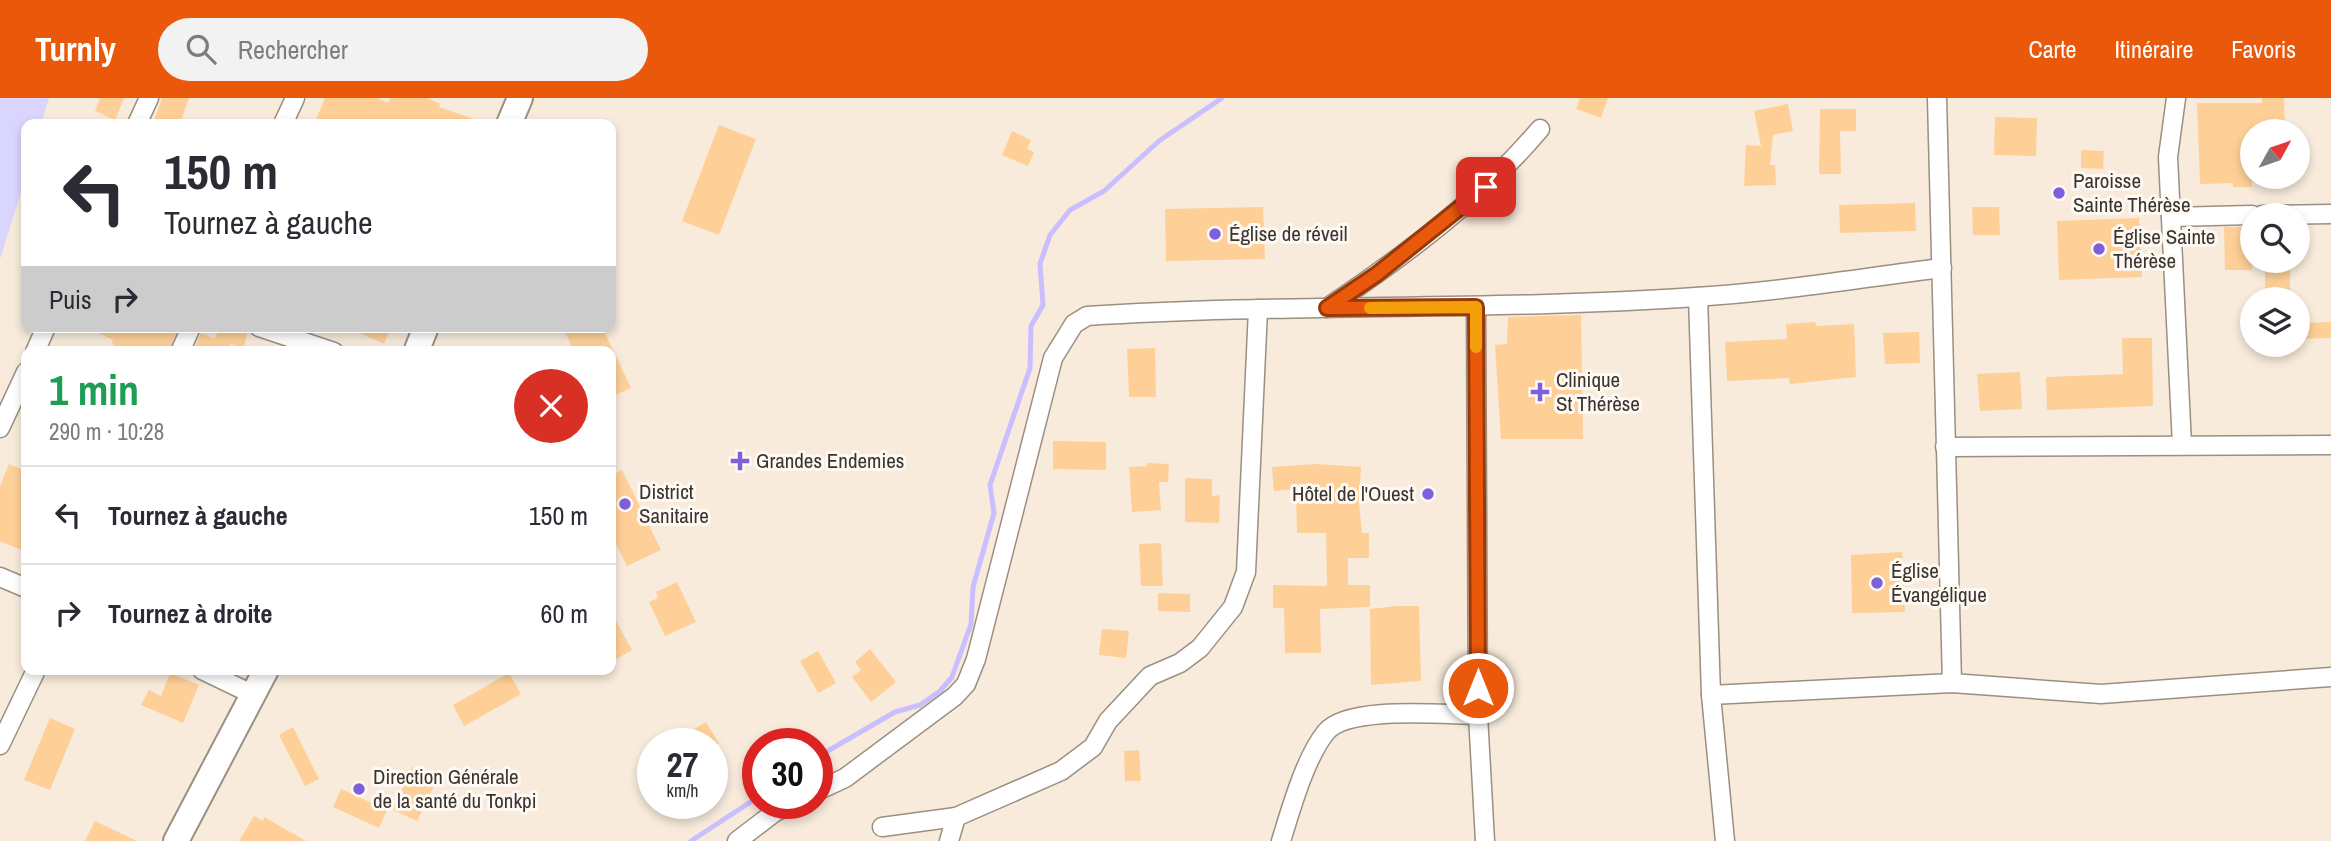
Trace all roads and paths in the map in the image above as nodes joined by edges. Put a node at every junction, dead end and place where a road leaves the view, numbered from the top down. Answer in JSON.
{"nodes":[{"id":1,"x":149,"y":98,"type":"edge"},
{"id":2,"x":295,"y":98,"type":"edge"},
{"id":3,"x":520,"y":98,"type":"edge"},
{"id":4,"x":1937,"y":98,"type":"edge"},
{"id":5,"x":2176,"y":98,"type":"edge"},
{"id":6,"x":139,"y":119,"type":"edge"},
{"id":7,"x":285,"y":119,"type":"edge"},
{"id":8,"x":511,"y":119,"type":"edge"},
{"id":9,"x":1540,"y":129,"type":"dead end"},
{"id":10,"x":2310,"y":214,"type":"edge"},
{"id":11,"x":2331,"y":214,"type":"edge"},
{"id":12,"x":2240,"y":215,"type":"edge"},
{"id":13,"x":2171,"y":217,"type":"junction"},
{"id":14,"x":1942,"y":268,"type":"junction"},
{"id":15,"x":1698,"y":297,"type":"junction"},
{"id":16,"x":1476,"y":307,"type":"junction"},
{"id":17,"x":1327,"y":308,"type":"junction"},
{"id":18,"x":1258,"y":309,"type":"junction"},
{"id":19,"x":277,"y":333,"type":"edge"},
{"id":20,"x":316,"y":346,"type":"edge"},
{"id":21,"x":21,"y":383,"type":"edge"},
{"id":22,"x":0,"y":428,"type":"edge"},
{"id":23,"x":2182,"y":445,"type":"junction"},
{"id":24,"x":2331,"y":445,"type":"edge"},
{"id":25,"x":1945,"y":447,"type":"junction"},
{"id":26,"x":0,"y":577,"type":"edge"},
{"id":27,"x":21,"y":587,"type":"edge"},
{"id":28,"x":34,"y":675,"type":"edge"},
{"id":29,"x":212,"y":675,"type":"edge"},
{"id":30,"x":264,"y":675,"type":"edge"},
{"id":31,"x":2331,"y":677,"type":"edge"},
{"id":32,"x":1952,"y":683,"type":"junction"},
{"id":33,"x":254,"y":695,"type":"junction"},
{"id":34,"x":1711,"y":695,"type":"junction"},
{"id":35,"x":1478,"y":715,"type":"junction"},
{"id":36,"x":0,"y":745,"type":"edge"},
{"id":37,"x":833,"y":784,"type":"edge"},
{"id":38,"x":956,"y":817,"type":"junction"},
{"id":39,"x":766,"y":819,"type":"edge"},
{"id":40,"x":882,"y":827,"type":"dead end"},
{"id":41,"x":176,"y":841,"type":"edge"},
{"id":42,"x":737,"y":841,"type":"edge"},
{"id":43,"x":949,"y":841,"type":"edge"},
{"id":44,"x":1281,"y":841,"type":"edge"},
{"id":45,"x":1485,"y":841,"type":"edge"},
{"id":46,"x":1725,"y":841,"type":"edge"}],
"edges":[{"from":1,"to":6,"type":"street"},
{"from":2,"to":7,"type":"street"},
{"from":3,"to":8,"type":"main road"},
{"from":4,"to":14,"type":"street"},
{"from":5,"to":13,"type":"street"},
{"from":9,"to":17,"type":"street"},
{"from":10,"to":11,"type":"street"},
{"from":12,"to":13,"type":"street"},
{"from":13,"to":23,"type":"street"},
{"from":14,"to":15,"type":"street"},
{"from":14,"to":25,"type":"street"},
{"from":15,"to":16,"type":"street"},
{"from":15,"to":34,"type":"street"},
{"from":16,"to":17,"type":"street"},
{"from":16,"to":35,"type":"street"},
{"from":17,"to":18,"type":"street"},
{"from":18,"to":37,"type":"street"},
{"from":18,"to":38,"type":"street"},
{"from":19,"to":20,"type":"street"},
{"from":21,"to":22,"type":"street"},
{"from":23,"to":24,"type":"street"},
{"from":23,"to":25,"type":"street"},
{"from":25,"to":32,"type":"street"},
{"from":26,"to":27,"type":"street"},
{"from":28,"to":36,"type":"street"},
{"from":29,"to":33,"type":"street"},
{"from":30,"to":33,"type":"main road"},
{"from":31,"to":32,"type":"street"},
{"from":32,"to":34,"type":"street"},
{"from":33,"to":41,"type":"main road"},
{"from":34,"to":46,"type":"street"},
{"from":35,"to":44,"type":"street"},
{"from":35,"to":45,"type":"street"},
{"from":38,"to":40,"type":"street"},
{"from":38,"to":43,"type":"street"},
{"from":39,"to":42,"type":"street"}]}
